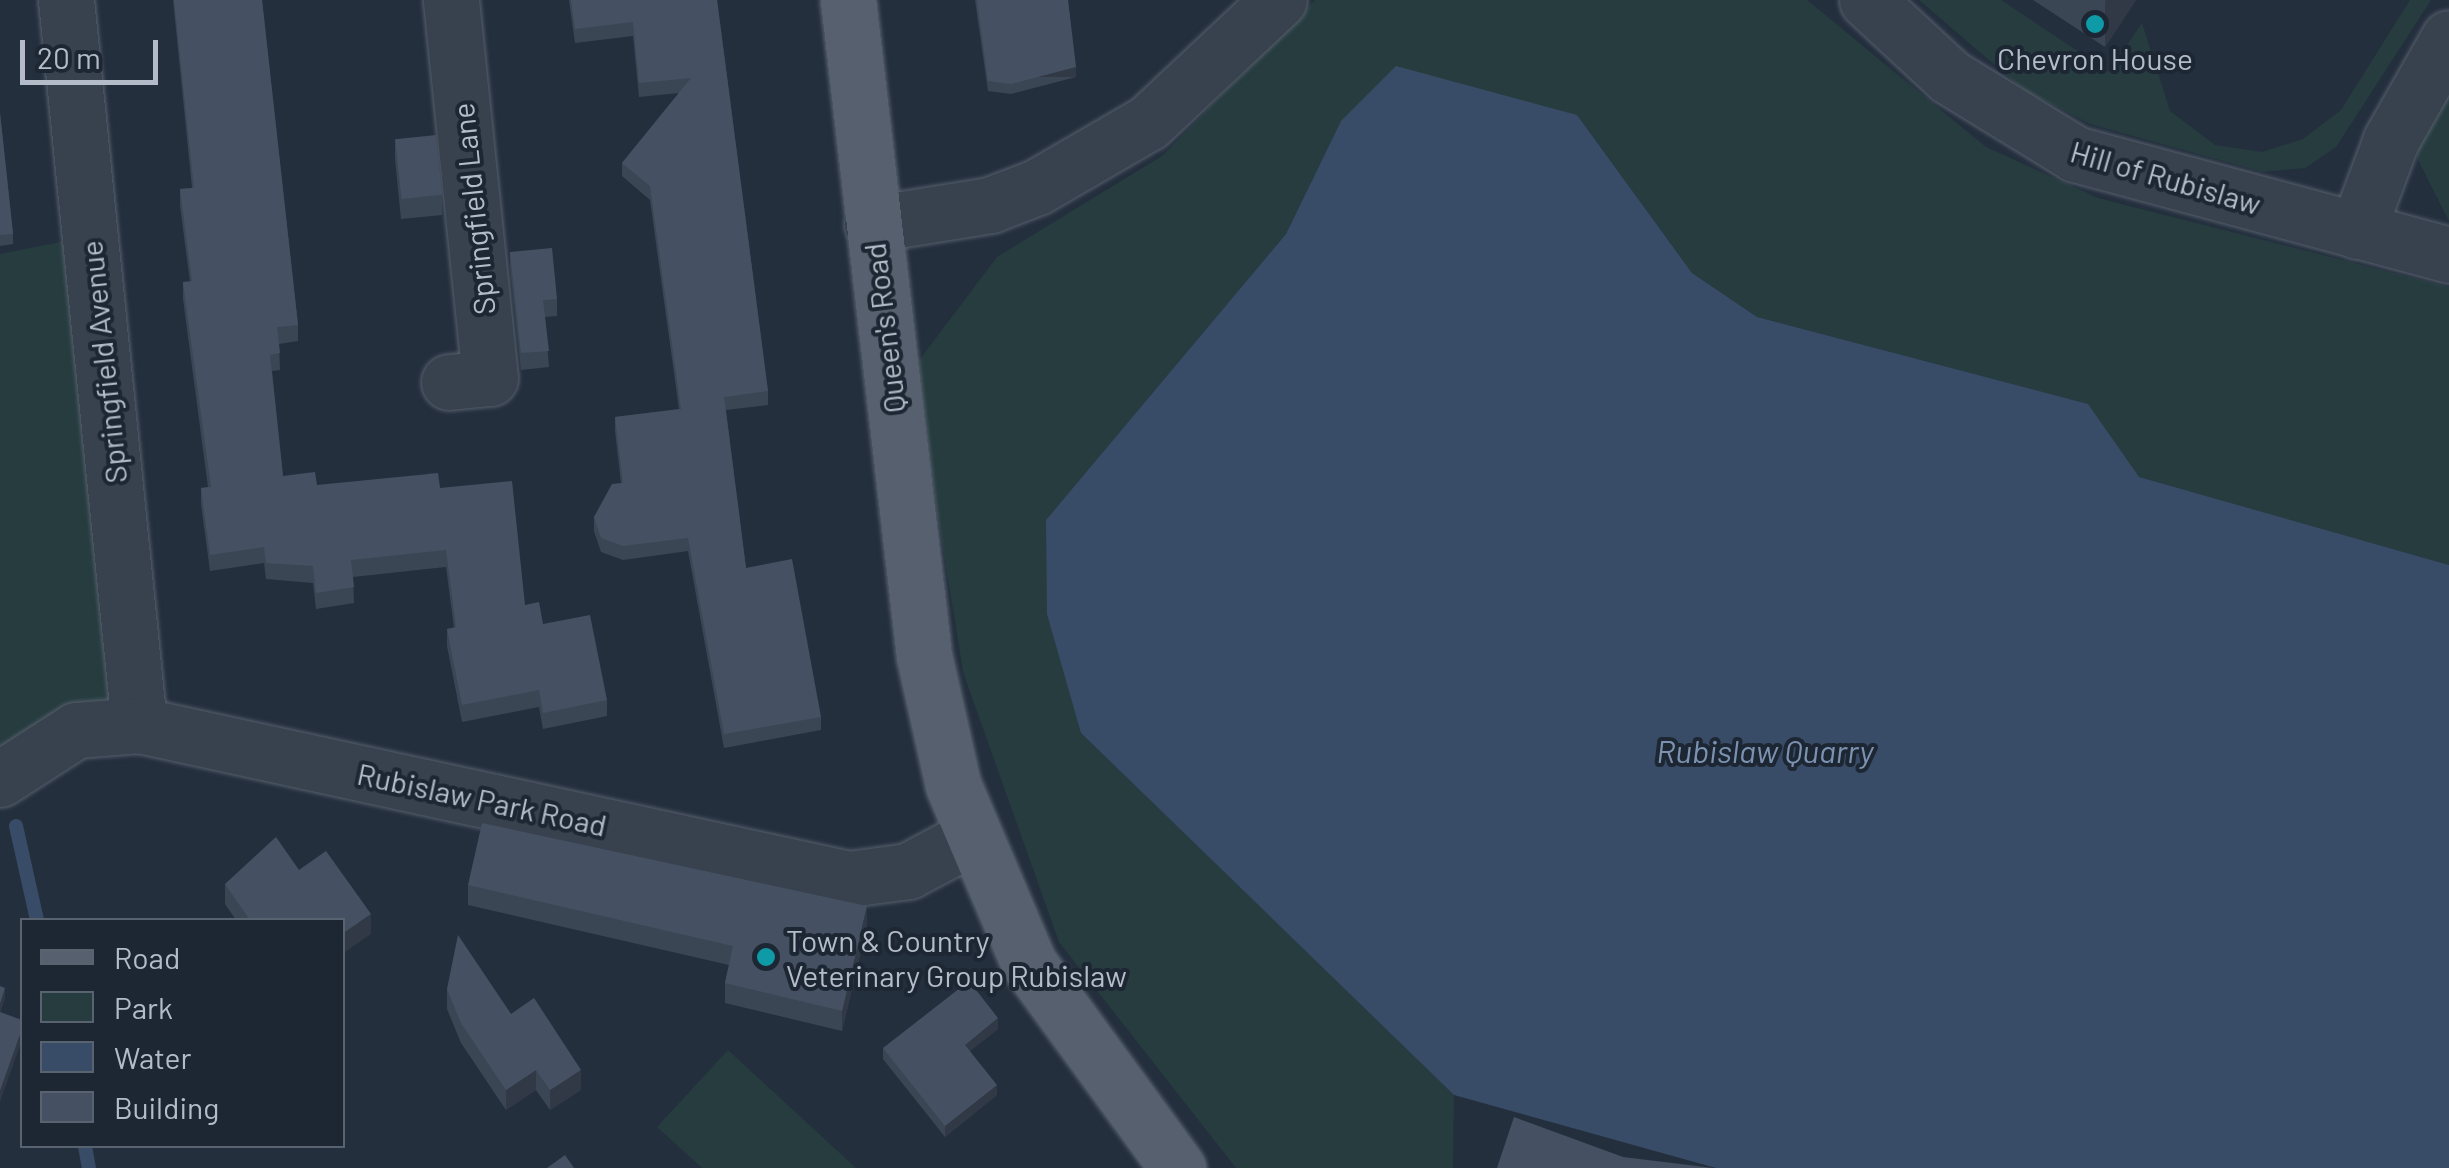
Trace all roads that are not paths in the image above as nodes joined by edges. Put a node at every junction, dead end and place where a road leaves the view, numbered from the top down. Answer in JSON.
{"nodes":[{"id":1,"x":66,"y":0,"type":"edge"},
{"id":2,"x":451,"y":0,"type":"edge"},
{"id":3,"x":848,"y":0,"type":"edge"},
{"id":4,"x":1280,"y":0,"type":"edge"},
{"id":5,"x":1867,"y":0,"type":"edge"},
{"id":6,"x":2449,"y":38,"type":"edge"},
{"id":7,"x":872,"y":224,"type":"junction"},
{"id":8,"x":2356,"y":230,"type":"junction"},
{"id":9,"x":2449,"y":255,"type":"edge"},
{"id":10,"x":450,"y":382,"type":"dead end"},
{"id":11,"x":139,"y":725,"type":"junction"},
{"id":12,"x":0,"y":779,"type":"edge"},
{"id":13,"x":970,"y":838,"type":"junction"},
{"id":14,"x":1178,"y":1168,"type":"edge"}],
"edges":[{"from":1,"to":11,"type":"street","name":"Springfield Avenue"},
{"from":2,"to":10,"type":"street","name":"Springfield Lane"},
{"from":3,"to":7,"type":"main road","name":"Queen's Road"},
{"from":4,"to":7,"type":"street"},
{"from":5,"to":8,"type":"street","name":"Hill of Rubislaw"},
{"from":6,"to":8,"type":"street"},
{"from":7,"to":13,"type":"main road","name":"Queen's Road"},
{"from":8,"to":9,"type":"street","name":"Hill of Rubislaw"},
{"from":11,"to":12,"type":"street","name":"Rubislaw Park Road"},
{"from":11,"to":13,"type":"street","name":"Rubislaw Park Road"},
{"from":13,"to":14,"type":"main road","name":"Queen's Road"}]}
